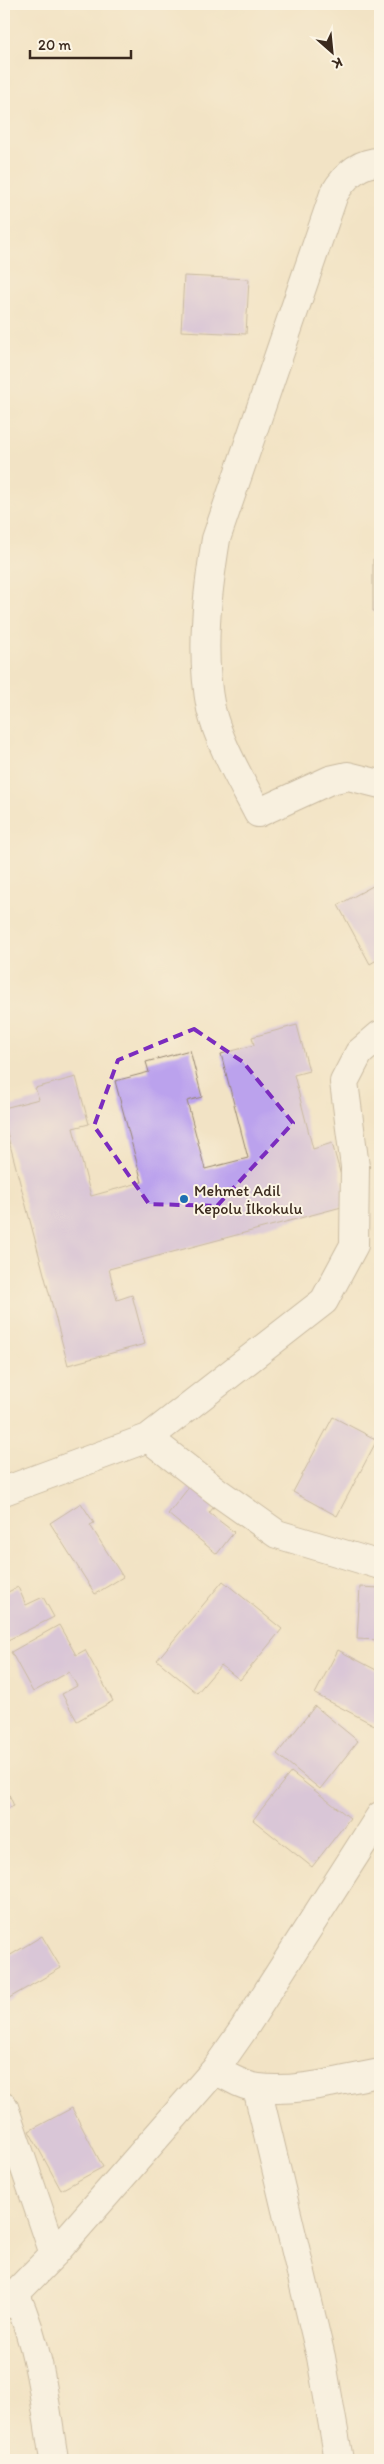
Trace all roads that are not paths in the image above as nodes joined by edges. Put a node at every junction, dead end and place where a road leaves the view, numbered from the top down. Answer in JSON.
{"nodes":[{"id":1,"x":380,"y":162,"type":"edge"},
{"id":2,"x":380,"y":784,"type":"edge"},
{"id":3,"x":380,"y":1034,"type":"edge"},
{"id":4,"x":148,"y":1438,"type":"junction"},
{"id":5,"x":4,"y":1490,"type":"edge"},
{"id":6,"x":380,"y":1565,"type":"edge"},
{"id":7,"x":380,"y":1816,"type":"edge"},
{"id":8,"x":215,"y":2070,"type":"junction"},
{"id":9,"x":380,"y":2073,"type":"edge"},
{"id":10,"x":257,"y":2088,"type":"junction"},
{"id":11,"x":4,"y":2107,"type":"edge"},
{"id":12,"x":54,"y":2254,"type":"junction"},
{"id":13,"x":10,"y":2300,"type":"edge"},
{"id":14,"x":54,"y":2460,"type":"edge"},
{"id":15,"x":339,"y":2460,"type":"edge"}],
"edges":[{"from":1,"to":2,"type":"street"},
{"from":3,"to":4,"type":"street"},
{"from":4,"to":5,"type":"street"},
{"from":4,"to":6,"type":"street"},
{"from":7,"to":8,"type":"street"},
{"from":8,"to":10,"type":"street"},
{"from":8,"to":12,"type":"street"},
{"from":9,"to":10,"type":"street"},
{"from":10,"to":15,"type":"street"},
{"from":11,"to":12,"type":"street"},
{"from":12,"to":13,"type":"street"},
{"from":13,"to":14,"type":"street"}]}
